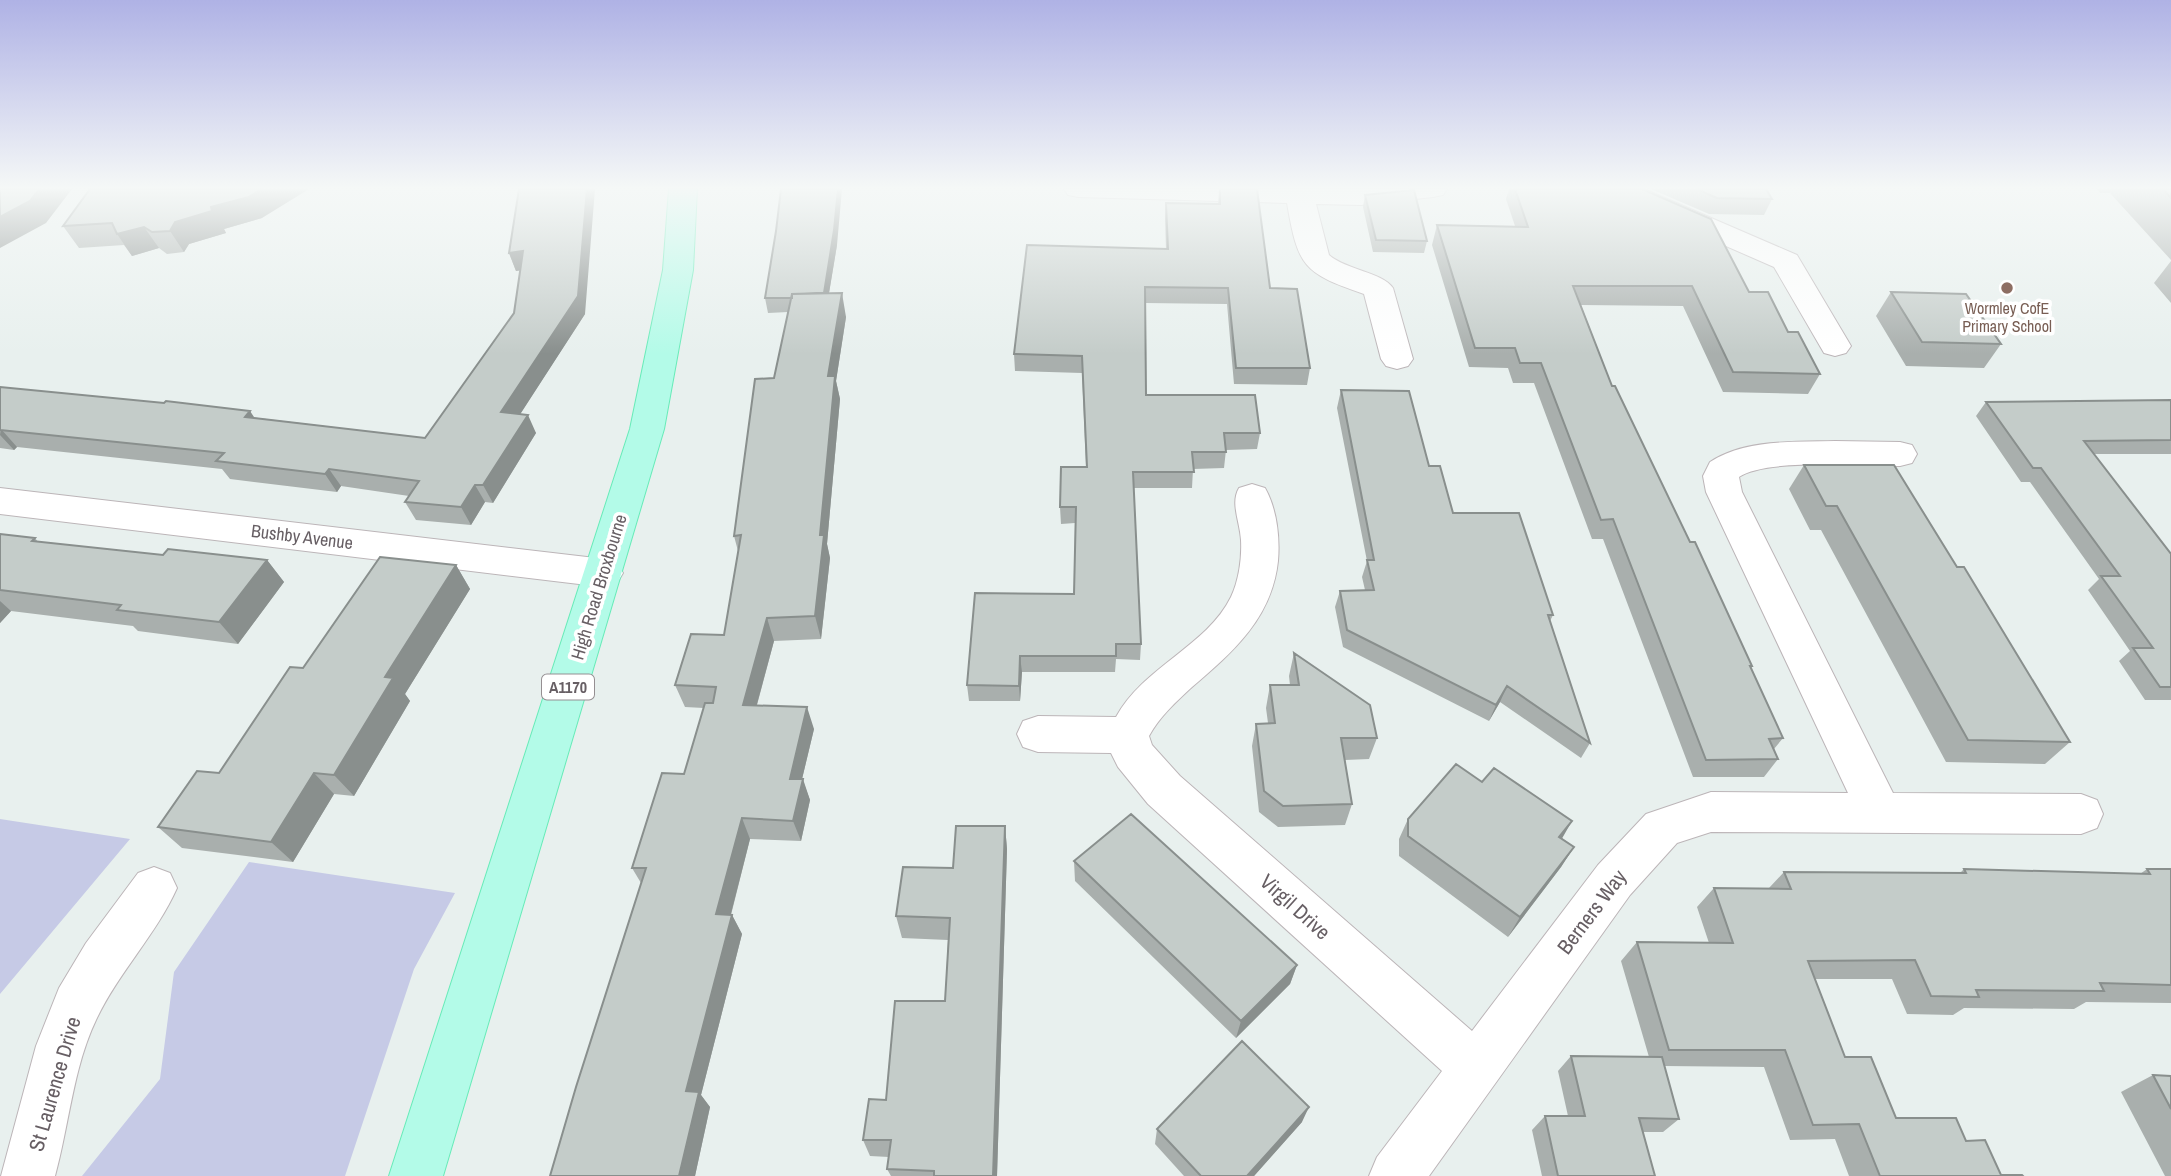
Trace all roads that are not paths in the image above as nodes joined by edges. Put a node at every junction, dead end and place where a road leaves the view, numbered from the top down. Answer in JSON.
{"nodes":[{"id":1,"x":680,"y":244,"type":"edge"},
{"id":2,"x":1310,"y":244,"type":"edge"},
{"id":3,"x":1746,"y":244,"type":"edge"},
{"id":4,"x":1835,"y":346,"type":"dead end"},
{"id":5,"x":1397,"y":359,"type":"dead end"},
{"id":6,"x":1900,"y":454,"type":"dead end"},
{"id":7,"x":1252,"y":497,"type":"dead end"},
{"id":8,"x":0,"y":501,"type":"edge"},
{"id":9,"x":604,"y":573,"type":"junction"},
{"id":10,"x":1038,"y":734,"type":"dead end"},
{"id":11,"x":1128,"y":735,"type":"junction"},
{"id":12,"x":1879,"y":811,"type":"junction"},
{"id":13,"x":2081,"y":814,"type":"dead end"},
{"id":14,"x":154,"y":888,"type":"dead end"},
{"id":15,"x":1477,"y":1069,"type":"junction"},
{"id":16,"x":28,"y":1176,"type":"edge"},
{"id":17,"x":416,"y":1176,"type":"edge"},
{"id":18,"x":1396,"y":1176,"type":"edge"}],
"edges":[{"from":1,"to":9,"type":"main road","name":"High Road Broxbourne","number":"A1170"},
{"from":2,"to":5,"type":"street"},
{"from":3,"to":4,"type":"street"},
{"from":6,"to":12,"type":"street"},
{"from":7,"to":11,"type":"street"},
{"from":8,"to":9,"type":"street","name":"Bushby Avenue"},
{"from":9,"to":17,"type":"main road","name":"High Road Broxbourne","number":"A1170"},
{"from":10,"to":11,"type":"street"},
{"from":11,"to":15,"type":"street","name":"Virgil Drive"},
{"from":12,"to":13,"type":"street","name":"Berners Way"},
{"from":12,"to":15,"type":"street","name":"Berners Way"},
{"from":14,"to":16,"type":"street","name":"St Laurence Drive"},
{"from":15,"to":18,"type":"street","name":"Berners Way"}]}
